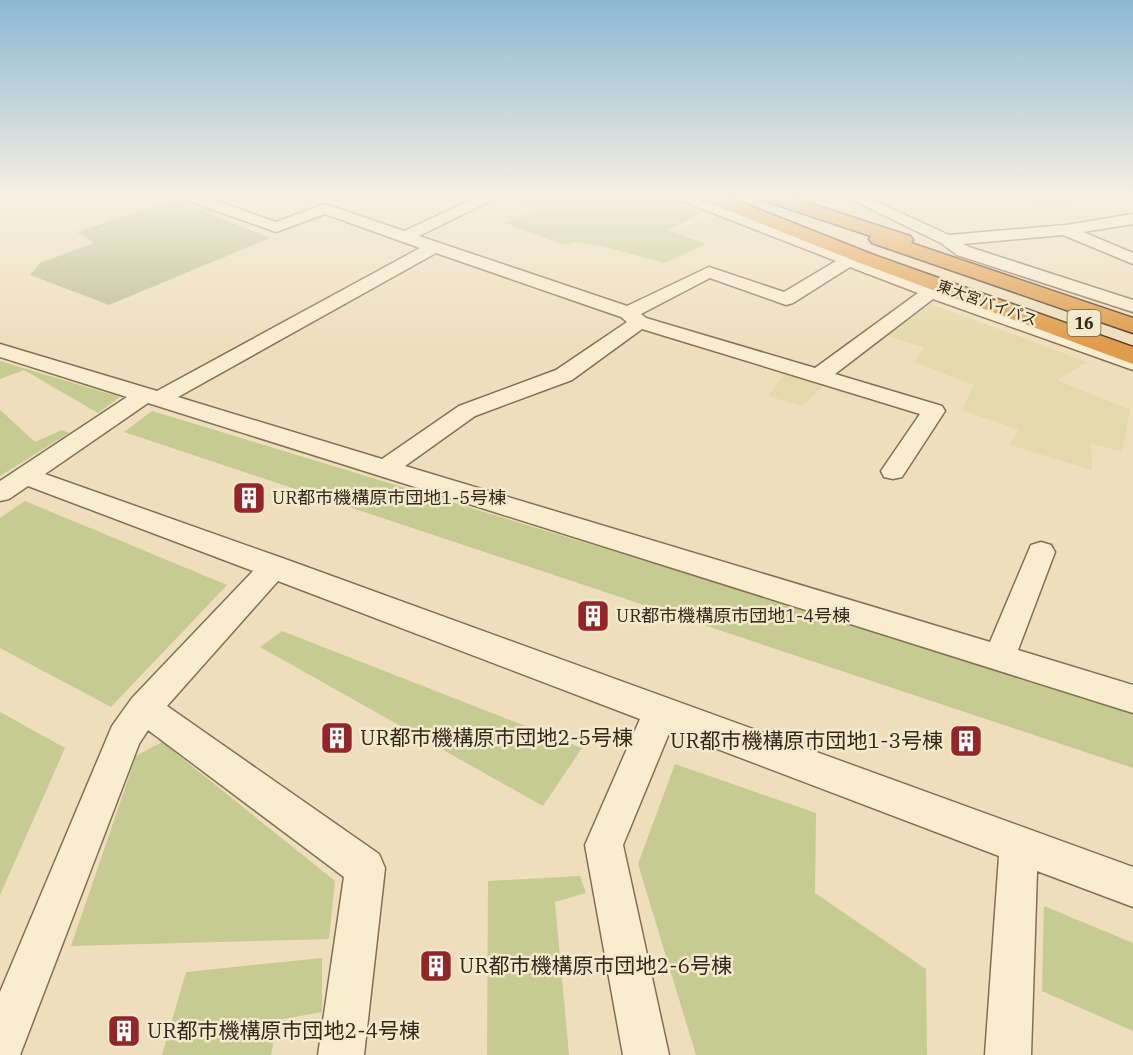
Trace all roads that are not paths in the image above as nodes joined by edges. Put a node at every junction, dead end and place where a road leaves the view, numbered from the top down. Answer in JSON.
{"nodes":[{"id":1,"x":429,"y":245,"type":"edge"},
{"id":2,"x":808,"y":245,"type":"edge"},
{"id":3,"x":832,"y":245,"type":"edge"},
{"id":4,"x":858,"y":245,"type":"edge"},
{"id":5,"x":897,"y":245,"type":"edge"},
{"id":6,"x":922,"y":245,"type":"edge"},
{"id":7,"x":955,"y":245,"type":"edge"},
{"id":8,"x":1101,"y":245,"type":"edge"},
{"id":9,"x":434,"y":247,"type":"junction"},
{"id":10,"x":1133,"y":259,"type":"edge"},
{"id":11,"x":848,"y":261,"type":"junction"},
{"id":12,"x":931,"y":292,"type":"junction"},
{"id":13,"x":1133,"y":306,"type":"edge"},
{"id":14,"x":1133,"y":313,"type":"edge"},
{"id":15,"x":634,"y":318,"type":"junction"},
{"id":16,"x":1133,"y":326,"type":"edge"},
{"id":17,"x":1133,"y":340,"type":"edge"},
{"id":18,"x":0,"y":350,"type":"edge"},
{"id":19,"x":1130,"y":362,"type":"edge"},
{"id":20,"x":820,"y":375,"type":"junction"},
{"id":21,"x":152,"y":397,"type":"junction"},
{"id":22,"x":383,"y":470,"type":"junction"},
{"id":23,"x":893,"y":471,"type":"dead end"},
{"id":24,"x":13,"y":484,"type":"edge"},
{"id":25,"x":1041,"y":552,"type":"dead end"},
{"id":26,"x":275,"y":566,"type":"junction"},
{"id":27,"x":999,"y":658,"type":"junction"},
{"id":28,"x":1133,"y":699,"type":"edge"},
{"id":29,"x":144,"y":708,"type":"junction"},
{"id":30,"x":661,"y":711,"type":"junction"},
{"id":31,"x":1019,"y":845,"type":"junction"},
{"id":32,"x":1133,"y":887,"type":"edge"},
{"id":33,"x":0,"y":1047,"type":"edge"},
{"id":34,"x":341,"y":1055,"type":"edge"},
{"id":35,"x":646,"y":1055,"type":"edge"},
{"id":36,"x":1008,"y":1055,"type":"edge"}],
"edges":[{"from":1,"to":9,"type":"street"},
{"from":2,"to":11,"type":"street"},
{"from":3,"to":19,"type":"highway","name":"東大宮バイパス","number":"16"},
{"from":4,"to":17,"type":"highway","name":"東大宮バイパス","number":"16"},
{"from":5,"to":16,"type":"highway","name":"東大宮バイパス","number":"16"},
{"from":6,"to":14,"type":"highway","name":"東大宮バイパス","number":"16"},
{"from":7,"to":13,"type":"street"},
{"from":8,"to":10,"type":"street"},
{"from":9,"to":15,"type":"street"},
{"from":9,"to":21,"type":"street"},
{"from":11,"to":12,"type":"street"},
{"from":11,"to":15,"type":"street"},
{"from":12,"to":19,"type":"street"},
{"from":12,"to":20,"type":"street"},
{"from":15,"to":20,"type":"street"},
{"from":15,"to":22,"type":"street"},
{"from":18,"to":21,"type":"street"},
{"from":20,"to":23,"type":"street"},
{"from":21,"to":22,"type":"street"},
{"from":21,"to":24,"type":"street"},
{"from":22,"to":27,"type":"street"},
{"from":24,"to":26,"type":"street"},
{"from":25,"to":27,"type":"street"},
{"from":26,"to":29,"type":"street"},
{"from":26,"to":30,"type":"street"},
{"from":27,"to":28,"type":"street"},
{"from":29,"to":33,"type":"street"},
{"from":29,"to":34,"type":"street"},
{"from":30,"to":31,"type":"street"},
{"from":30,"to":35,"type":"street"},
{"from":31,"to":32,"type":"street"},
{"from":31,"to":36,"type":"street"}]}
